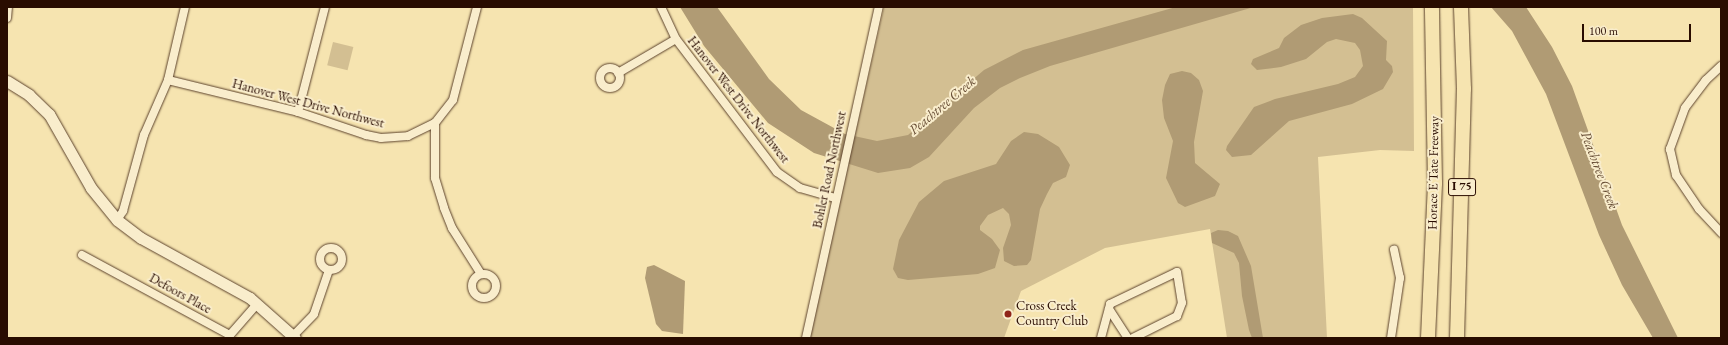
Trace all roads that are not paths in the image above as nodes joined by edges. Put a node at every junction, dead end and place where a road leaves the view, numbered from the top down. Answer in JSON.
{"nodes":[{"id":1,"x":8,"y":7,"type":"edge"},
{"id":2,"x":186,"y":7,"type":"edge"},
{"id":3,"x":326,"y":7,"type":"edge"},
{"id":4,"x":477,"y":7,"type":"edge"},
{"id":5,"x":661,"y":7,"type":"edge"},
{"id":6,"x":879,"y":7,"type":"edge"},
{"id":7,"x":1432,"y":7,"type":"edge"},
{"id":8,"x":1461,"y":7,"type":"edge"},
{"id":9,"x":7,"y":18,"type":"edge"},
{"id":10,"x":676,"y":39,"type":"junction"},
{"id":11,"x":1721,"y":66,"type":"edge"},
{"id":12,"x":618,"y":72,"type":"dead end"},
{"id":13,"x":168,"y":80,"type":"junction"},
{"id":14,"x":7,"y":81,"type":"edge"},
{"id":15,"x":298,"y":112,"type":"junction"},
{"id":16,"x":436,"y":123,"type":"junction"},
{"id":17,"x":836,"y":198,"type":"junction"},
{"id":18,"x":117,"y":220,"type":"junction"},
{"id":19,"x":1721,"y":233,"type":"edge"},
{"id":20,"x":1394,"y":250,"type":"dead end"},
{"id":21,"x":82,"y":256,"type":"dead end"},
{"id":22,"x":329,"y":270,"type":"dead end"},
{"id":23,"x":481,"y":274,"type":"dead end"},
{"id":24,"x":257,"y":304,"type":"junction"},
{"id":25,"x":1109,"y":309,"type":"junction"},
{"id":26,"x":294,"y":337,"type":"edge"},
{"id":27,"x":806,"y":338,"type":"edge"},
{"id":28,"x":1101,"y":338,"type":"edge"},
{"id":29,"x":1128,"y":338,"type":"edge"},
{"id":30,"x":1133,"y":338,"type":"edge"},
{"id":31,"x":1391,"y":338,"type":"edge"},
{"id":32,"x":1428,"y":338,"type":"edge"},
{"id":33,"x":1457,"y":338,"type":"edge"}],
"edges":[{"from":1,"to":9,"type":"street"},
{"from":2,"to":13,"type":"street"},
{"from":3,"to":15,"type":"street"},
{"from":4,"to":16,"type":"street"},
{"from":5,"to":10,"type":"street","name":"Hanover West Drive Northwest"},
{"from":6,"to":17,"type":"street","name":"Bohler Road Northwest"},
{"from":7,"to":32,"type":"highway","name":"Horace E Tate Freeway","number":"I 75"},
{"from":8,"to":33,"type":"highway","number":"I 75"},
{"from":10,"to":12,"type":"street"},
{"from":10,"to":17,"type":"street","name":"Hanover West Drive Northwest"},
{"from":11,"to":19,"type":"street"},
{"from":13,"to":15,"type":"street","name":"Hanover West Drive Northwest"},
{"from":13,"to":18,"type":"street"},
{"from":14,"to":18,"type":"street"},
{"from":15,"to":16,"type":"street","name":"Hanover West Drive Northwest"},
{"from":16,"to":23,"type":"street"},
{"from":17,"to":27,"type":"street","name":"Bohler Road Northwest"},
{"from":18,"to":24,"type":"street"},
{"from":20,"to":31,"type":"street"},
{"from":21,"to":24,"type":"street","name":"Defoors Place"},
{"from":22,"to":26,"type":"street"},
{"from":24,"to":26,"type":"street"},
{"from":25,"to":28,"type":"street"},
{"from":25,"to":29,"type":"street"},
{"from":25,"to":30,"type":"street"}]}
